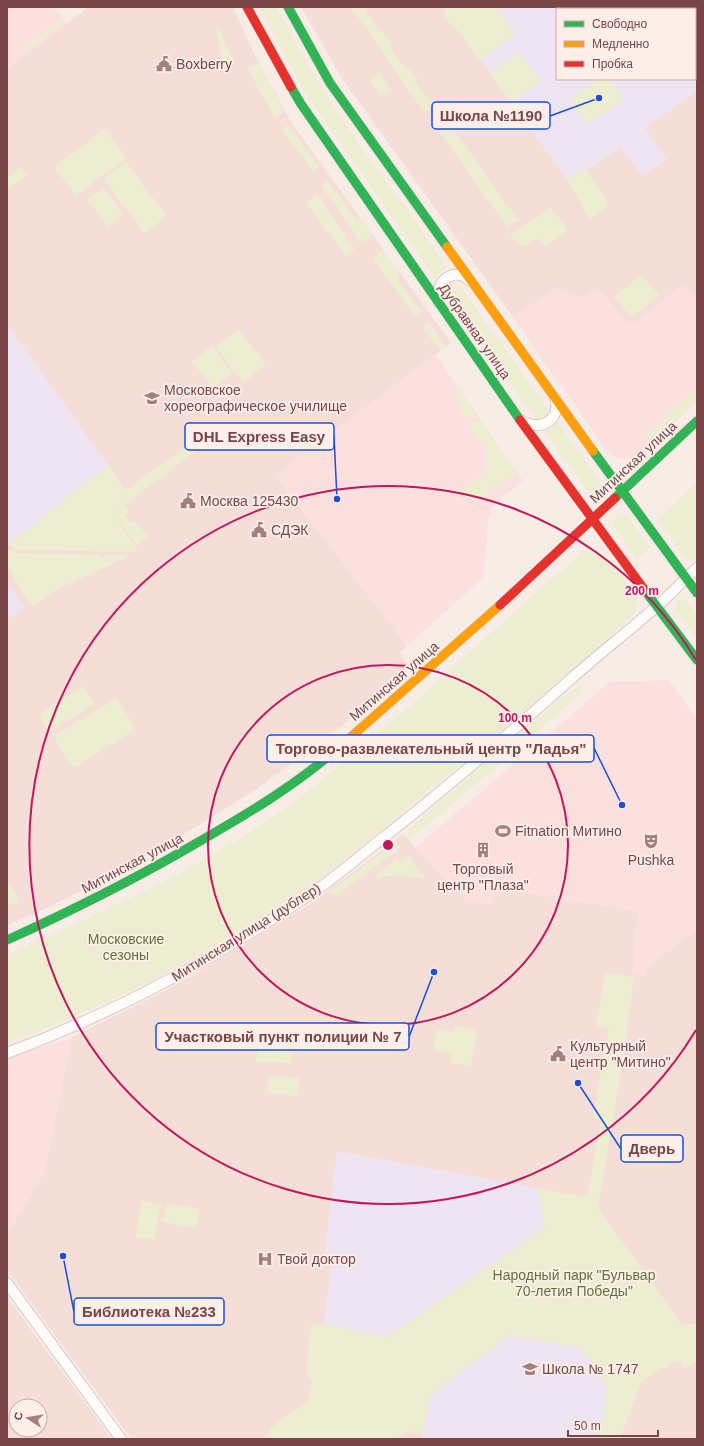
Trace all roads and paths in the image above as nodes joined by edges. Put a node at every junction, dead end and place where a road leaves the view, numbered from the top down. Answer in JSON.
{"nodes":[{"id":1,"x":247,"y":7,"type":"edge"},
{"id":2,"x":288,"y":7,"type":"edge"},
{"id":3,"x":472,"y":283,"type":"junction"},
{"id":4,"x":440,"y":305,"type":"junction"},
{"id":5,"x":554,"y":396,"type":"junction"},
{"id":6,"x":520,"y":420,"type":"junction"},
{"id":7,"x":697,"y":421,"type":"edge"},
{"id":8,"x":622,"y":491,"type":"junction"},
{"id":9,"x":592,"y":519,"type":"junction"},
{"id":10,"x":697,"y":568,"type":"edge"},
{"id":11,"x":686,"y":578,"type":"junction"},
{"id":12,"x":697,"y":593,"type":"edge"},
{"id":13,"x":658,"y":606,"type":"junction"},
{"id":14,"x":697,"y":660,"type":"edge"},
{"id":15,"x":7,"y":940,"type":"edge"},
{"id":16,"x":7,"y":1053,"type":"edge"},
{"id":17,"x":7,"y":1283,"type":"edge"},
{"id":18,"x":121,"y":1439,"type":"edge"}],
"edges":[{"from":1,"to":4,"type":"main road","name":"Дубравная улица"},
{"from":2,"to":3,"type":"main road","name":"Дубравная улица"},
{"from":3,"to":4,"type":"street"},
{"from":3,"to":5,"type":"main road","name":"Дубравная улица"},
{"from":4,"to":6,"type":"main road","name":"Дубравная улица"},
{"from":5,"to":6,"type":"street"},
{"from":5,"to":8,"type":"main road","name":"Дубравная улица"},
{"from":6,"to":9,"type":"main road","name":"Дубравная улица"},
{"from":7,"to":8,"type":"main road","name":"Митинская улица"},
{"from":8,"to":9,"type":"main road","name":"Митинская улица"},
{"from":8,"to":11,"type":"main road","name":"Дубравная улица"},
{"from":9,"to":13,"type":"main road","name":"Дубравная улица"},
{"from":9,"to":15,"type":"main road","name":"Митинская улица"},
{"from":10,"to":11,"type":"street","name":"Митинская улица (дублер)"},
{"from":11,"to":12,"type":"main road","name":"Дубравная улица"},
{"from":11,"to":13,"type":"street","name":"Митинская улица (дублер)"},
{"from":13,"to":14,"type":"main road","name":"Дубравная улица"},
{"from":13,"to":16,"type":"street","name":"Митинская улица (дублер)"},
{"from":17,"to":18,"type":"street"}]}
